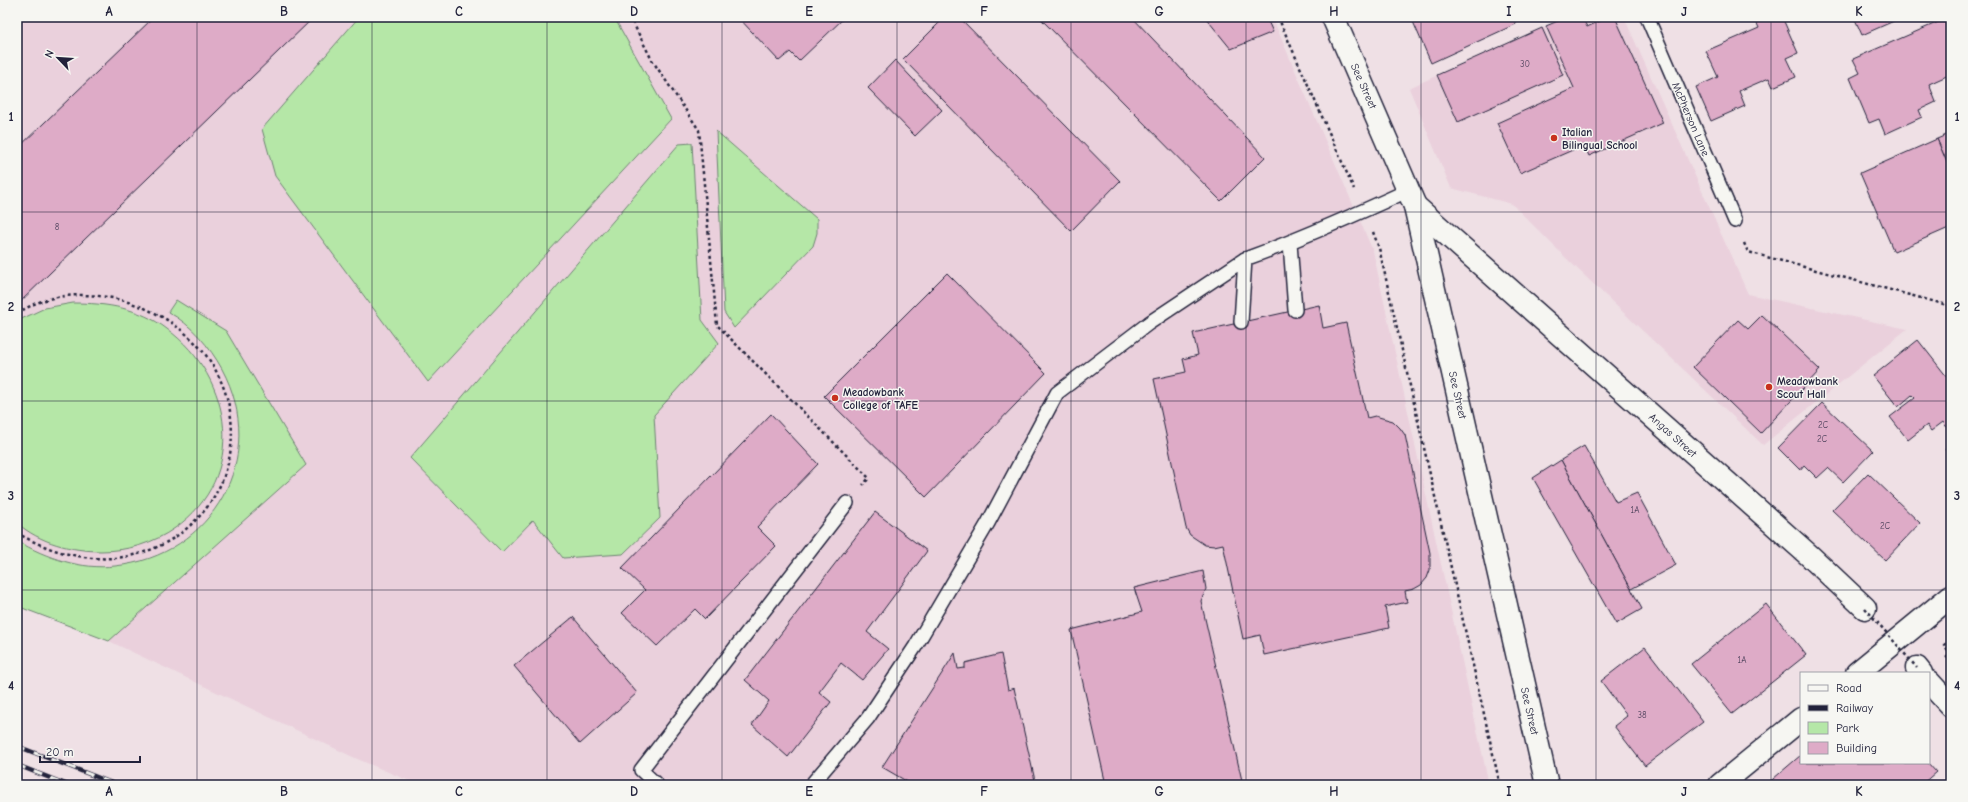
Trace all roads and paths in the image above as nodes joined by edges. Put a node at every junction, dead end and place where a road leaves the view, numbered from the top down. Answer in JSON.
{"nodes":[{"id":1,"x":630,"y":17,"type":"edge"},
{"id":2,"x":1278,"y":17,"type":"edge"},
{"id":3,"x":1333,"y":17,"type":"edge"},
{"id":4,"x":1647,"y":17,"type":"edge"},
{"id":5,"x":1412,"y":198,"type":"junction"},
{"id":6,"x":1364,"y":211,"type":"junction"},
{"id":7,"x":1735,"y":221,"type":"joint"},
{"id":8,"x":1290,"y":243,"type":"junction"},
{"id":9,"x":1245,"y":259,"type":"junction"},
{"id":10,"x":1951,"y":306,"type":"edge"},
{"id":11,"x":1295,"y":310,"type":"dead end"},
{"id":12,"x":17,"y":313,"type":"edge"},
{"id":13,"x":1241,"y":322,"type":"dead end"},
{"id":14,"x":847,"y":503,"type":"joint"},
{"id":15,"x":17,"y":533,"type":"edge"},
{"id":16,"x":1951,"y":596,"type":"edge"},
{"id":17,"x":1865,"y":608,"type":"joint"},
{"id":18,"x":1951,"y":640,"type":"edge"},
{"id":19,"x":1951,"y":654,"type":"edge"},
{"id":20,"x":1858,"y":672,"type":"edge"},
{"id":21,"x":1920,"y":672,"type":"edge"},
{"id":22,"x":1930,"y":683,"type":"edge"},
{"id":23,"x":1951,"y":706,"type":"edge"},
{"id":24,"x":1800,"y":720,"type":"edge"},
{"id":25,"x":657,"y":785,"type":"edge"},
{"id":26,"x":812,"y":785,"type":"edge"},
{"id":27,"x":1500,"y":785,"type":"edge"},
{"id":28,"x":1547,"y":785,"type":"edge"},
{"id":29,"x":1720,"y":785,"type":"edge"}],
"edges":[{"from":1,"to":14,"type":"path"},
{"from":2,"to":6,"type":"path"},
{"from":3,"to":5,"type":"street","name":"See Street"},
{"from":4,"to":7,"type":"lane","name":"McPherson Lane"},
{"from":5,"to":6,"type":"lane"},
{"from":5,"to":17,"type":"street","name":"Angas Street"},
{"from":5,"to":28,"type":"street","name":"See Street"},
{"from":6,"to":8,"type":"lane"},
{"from":6,"to":27,"type":"path"},
{"from":7,"to":10,"type":"path"},
{"from":8,"to":9,"type":"lane"},
{"from":8,"to":11,"type":"lane"},
{"from":9,"to":13,"type":"lane"},
{"from":9,"to":26,"type":"lane"},
{"from":12,"to":15,"type":"path"},
{"from":14,"to":25,"type":"lane"},
{"from":16,"to":20,"type":"street"},
{"from":17,"to":21,"type":"path","bridge":true},
{"from":18,"to":19,"type":"path"},
{"from":22,"to":23,"type":"street"},
{"from":24,"to":29,"type":"street"}]}
